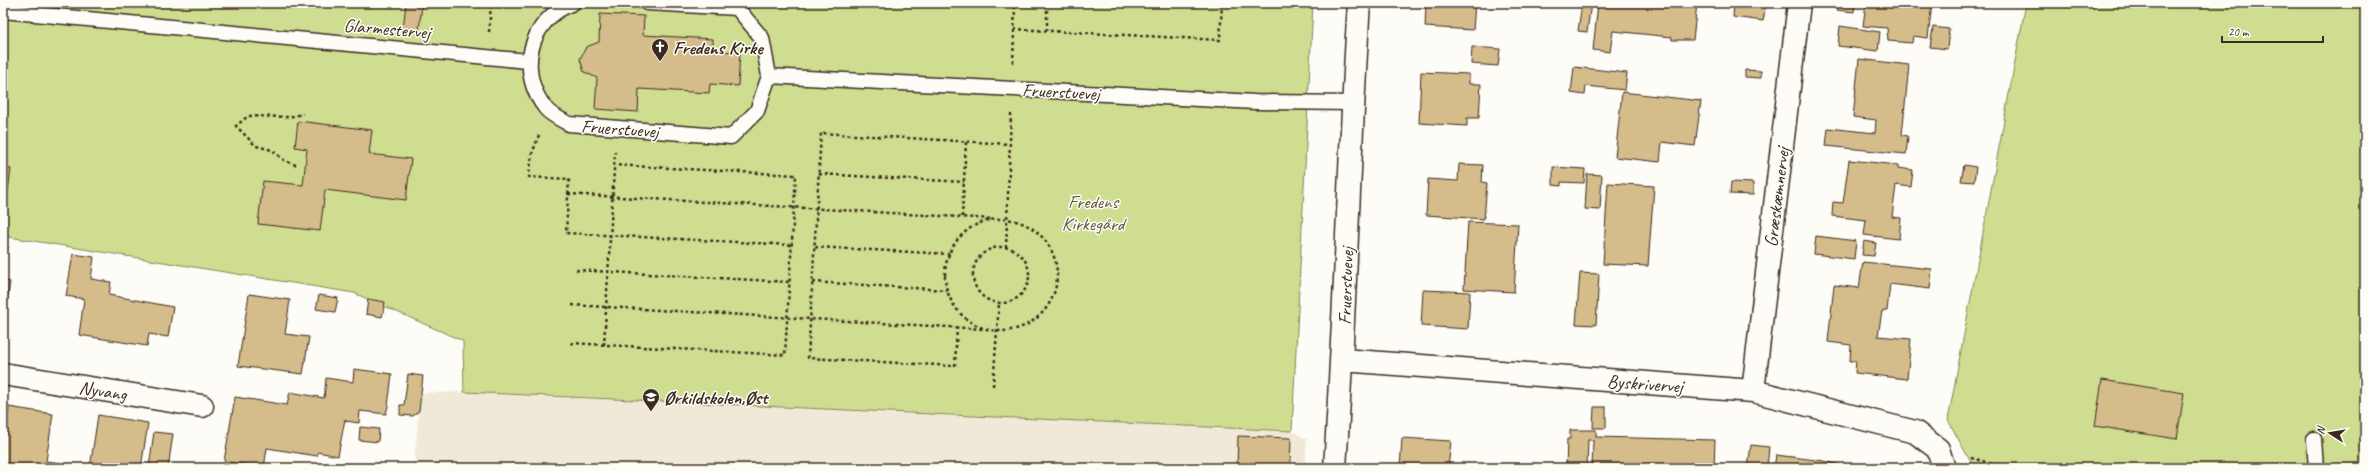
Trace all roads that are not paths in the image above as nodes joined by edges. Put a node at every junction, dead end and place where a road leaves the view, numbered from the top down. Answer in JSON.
{"nodes":[{"id":1,"x":573,"y":3,"type":"edge"},
{"id":2,"x":647,"y":3,"type":"edge"},
{"id":3,"x":1359,"y":3,"type":"edge"},
{"id":4,"x":1799,"y":3,"type":"edge"},
{"id":5,"x":3,"y":12,"type":"edge"},
{"id":6,"x":528,"y":60,"type":"junction"},
{"id":7,"x":769,"y":76,"type":"junction"},
{"id":8,"x":1353,"y":103,"type":"junction"},
{"id":9,"x":1342,"y":360,"type":"junction"},
{"id":10,"x":3,"y":374,"type":"edge"},
{"id":11,"x":1753,"y":391,"type":"junction"},
{"id":12,"x":202,"y":406,"type":"dead end"},
{"id":13,"x":2314,"y":439,"type":"dead end"},
{"id":14,"x":1941,"y":458,"type":"edge"},
{"id":15,"x":1335,"y":468,"type":"edge"},
{"id":16,"x":2316,"y":468,"type":"edge"}],
"edges":[{"from":1,"to":6,"type":"lane","name":"Fruerstuevej"},
{"from":2,"to":7,"type":"lane","name":"Fruerstuevej"},
{"from":3,"to":8,"type":"street","name":"Fruerstuevej"},
{"from":4,"to":11,"type":"street","name":"Græskæmnervej"},
{"from":5,"to":6,"type":"lane","name":"Glarmestervej"},
{"from":6,"to":7,"type":"lane","name":"Fruerstuevej"},
{"from":7,"to":8,"type":"lane","name":"Fruerstuevej"},
{"from":8,"to":9,"type":"street","name":"Fruerstuevej"},
{"from":9,"to":11,"type":"street","name":"Byskrivervej"},
{"from":9,"to":15,"type":"street","name":"Fruerstuevej"},
{"from":10,"to":12,"type":"street","name":"Nyvang"},
{"from":11,"to":14,"type":"street","name":"Byskrivervej"},
{"from":13,"to":16,"type":"lane"}]}
